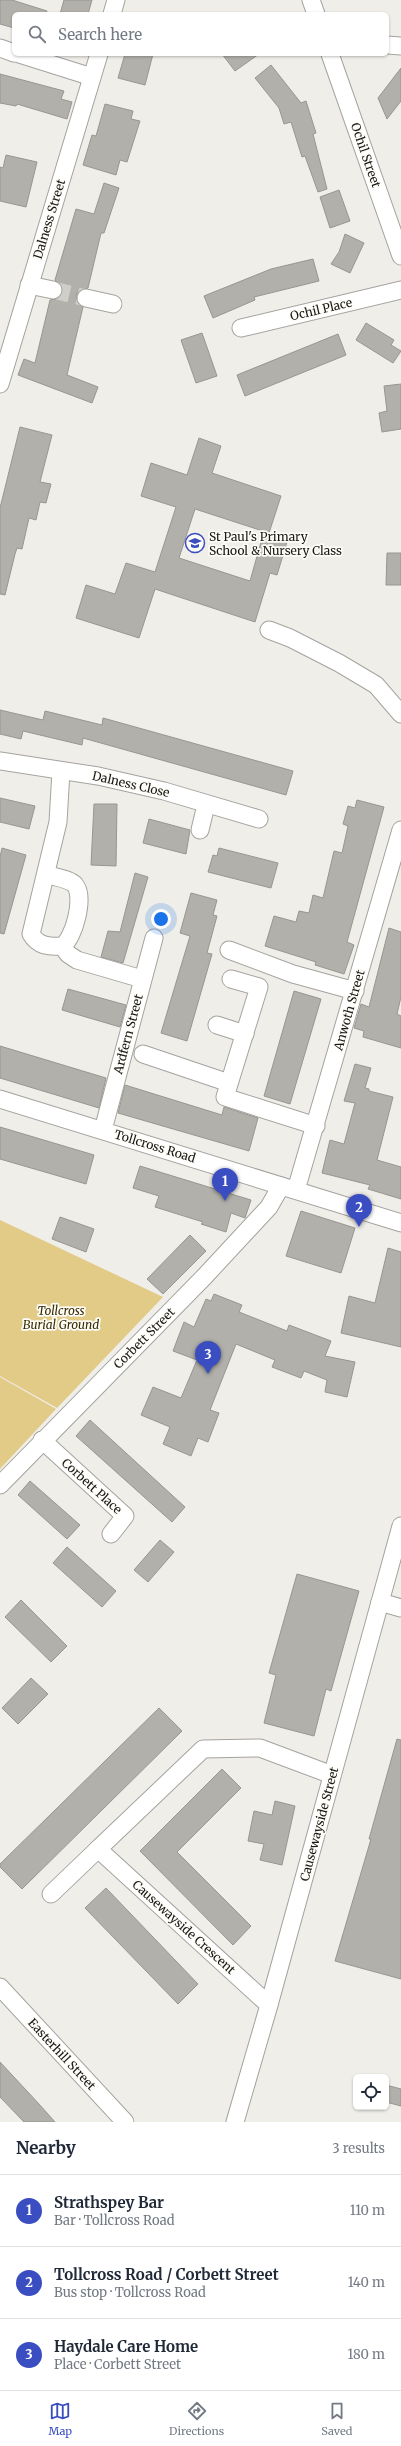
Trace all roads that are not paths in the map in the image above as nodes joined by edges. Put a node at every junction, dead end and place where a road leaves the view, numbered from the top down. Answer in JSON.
{"nodes":[{"id":1,"x":116,"y":0,"type":"edge"},
{"id":2,"x":311,"y":0,"type":"edge"},
{"id":3,"x":113,"y":12,"type":"edge"},
{"id":4,"x":315,"y":12,"type":"edge"},
{"id":5,"x":389,"y":45,"type":"edge"},
{"id":6,"x":401,"y":46,"type":"edge"},
{"id":7,"x":0,"y":48,"type":"edge"},
{"id":8,"x":12,"y":51,"type":"edge"},
{"id":9,"x":25,"y":56,"type":"edge"},
{"id":10,"x":98,"y":56,"type":"edge"},
{"id":11,"x":331,"y":56,"type":"edge"},
{"id":12,"x":92,"y":77,"type":"junction"},
{"id":13,"x":401,"y":256,"type":"edge"},
{"id":14,"x":29,"y":285,"type":"junction"},
{"id":15,"x":53,"y":290,"type":"tunnel mouth"},
{"id":16,"x":401,"y":290,"type":"edge"},
{"id":17,"x":86,"y":298,"type":"tunnel mouth"},
{"id":18,"x":114,"y":304,"type":"dead end"},
{"id":19,"x":240,"y":328,"type":"dead end"},
{"id":20,"x":0,"y":384,"type":"edge"},
{"id":21,"x":269,"y":630,"type":"dead end"},
{"id":22,"x":401,"y":714,"type":"edge"},
{"id":23,"x":0,"y":761,"type":"edge"},
{"id":24,"x":61,"y":771,"type":"junction"},
{"id":25,"x":206,"y":805,"type":"junction"},
{"id":26,"x":259,"y":819,"type":"dead end"},
{"id":27,"x":200,"y":830,"type":"dead end"},
{"id":28,"x":401,"y":830,"type":"edge"},
{"id":29,"x":46,"y":874,"type":"junction"},
{"id":30,"x":154,"y":938,"type":"dead end"},
{"id":31,"x":62,"y":946,"type":"junction"},
{"id":32,"x":229,"y":950,"type":"dead end"},
{"id":33,"x":142,"y":979,"type":"junction"},
{"id":34,"x":231,"y":979,"type":"dead end"},
{"id":35,"x":354,"y":991,"type":"junction"},
{"id":36,"x":216,"y":1025,"type":"dead end"},
{"id":37,"x":245,"y":1034,"type":"junction"},
{"id":38,"x":143,"y":1054,"type":"dead end"},
{"id":39,"x":229,"y":1083,"type":"junction"},
{"id":40,"x":0,"y":1099,"type":"edge"},
{"id":41,"x":316,"y":1126,"type":"junction"},
{"id":42,"x":103,"y":1130,"type":"junction"},
{"id":43,"x":288,"y":1188,"type":"junction"},
{"id":44,"x":401,"y":1223,"type":"edge"},
{"id":45,"x":42,"y":1440,"type":"junction"},
{"id":46,"x":0,"y":1485,"type":"edge"},
{"id":47,"x":401,"y":1526,"type":"edge"},
{"id":48,"x":111,"y":1534,"type":"dead end"},
{"id":49,"x":380,"y":1602,"type":"junction"},
{"id":50,"x":401,"y":1608,"type":"edge"},
{"id":51,"x":332,"y":1775,"type":"junction"},
{"id":52,"x":98,"y":1849,"type":"junction"},
{"id":53,"x":51,"y":1894,"type":"dead end"},
{"id":54,"x":0,"y":1987,"type":"edge"},
{"id":55,"x":269,"y":2005,"type":"junction"},
{"id":56,"x":125,"y":2122,"type":"edge"},
{"id":57,"x":235,"y":2122,"type":"edge"}],
"edges":[{"from":1,"to":3,"type":"street"},
{"from":2,"to":4,"type":"street"},
{"from":5,"to":6,"type":"street"},
{"from":7,"to":8,"type":"street"},
{"from":9,"to":12,"type":"street"},
{"from":10,"to":12,"type":"street","name":"Dalness Street"},
{"from":11,"to":13,"type":"street","name":"Ochil Street"},
{"from":12,"to":14,"type":"street","name":"Dalness Street"},
{"from":14,"to":15,"type":"street"},
{"from":14,"to":20,"type":"street","name":"Dalness Street"},
{"from":16,"to":19,"type":"street","name":"Ochil Place"},
{"from":17,"to":18,"type":"street"},
{"from":21,"to":22,"type":"street"},
{"from":23,"to":24,"type":"street","name":"Dalness Close"},
{"from":24,"to":25,"type":"street","name":"Dalness Close"},
{"from":24,"to":29,"type":"street"},
{"from":25,"to":26,"type":"street","name":"Dalness Close"},
{"from":25,"to":27,"type":"street"},
{"from":28,"to":35,"type":"street","name":"Anwoth Street"},
{"from":29,"to":31,"type":"street"},
{"from":29,"to":31,"type":"street"},
{"from":30,"to":33,"type":"street","name":"Ardfern Street"},
{"from":31,"to":33,"type":"street"},
{"from":32,"to":35,"type":"street"},
{"from":33,"to":42,"type":"street","name":"Ardfern Street"},
{"from":34,"to":37,"type":"street"},
{"from":35,"to":41,"type":"street","name":"Anwoth Street"},
{"from":36,"to":37,"type":"street"},
{"from":37,"to":39,"type":"street"},
{"from":38,"to":39,"type":"street"},
{"from":39,"to":41,"type":"street"},
{"from":40,"to":42,"type":"street","name":"Tollcross Road"},
{"from":41,"to":43,"type":"street","name":"Anwoth Street"},
{"from":42,"to":43,"type":"street","name":"Tollcross Road"},
{"from":43,"to":44,"type":"street","name":"Tollcross Road"},
{"from":43,"to":45,"type":"street","name":"Corbett Street"},
{"from":45,"to":46,"type":"street","name":"Corbett Street"},
{"from":45,"to":48,"type":"street","name":"Corbett Place"},
{"from":47,"to":49,"type":"street","name":"Causewayside Street"},
{"from":49,"to":50,"type":"street"},
{"from":49,"to":51,"type":"street","name":"Causewayside Street"},
{"from":51,"to":52,"type":"street"},
{"from":51,"to":55,"type":"street","name":"Causewayside Street"},
{"from":52,"to":53,"type":"street"},
{"from":52,"to":55,"type":"street","name":"Causewayside Crescent"},
{"from":54,"to":56,"type":"street","name":"Easterhill Street"},
{"from":55,"to":57,"type":"street","name":"Causewayside Street"}]}
